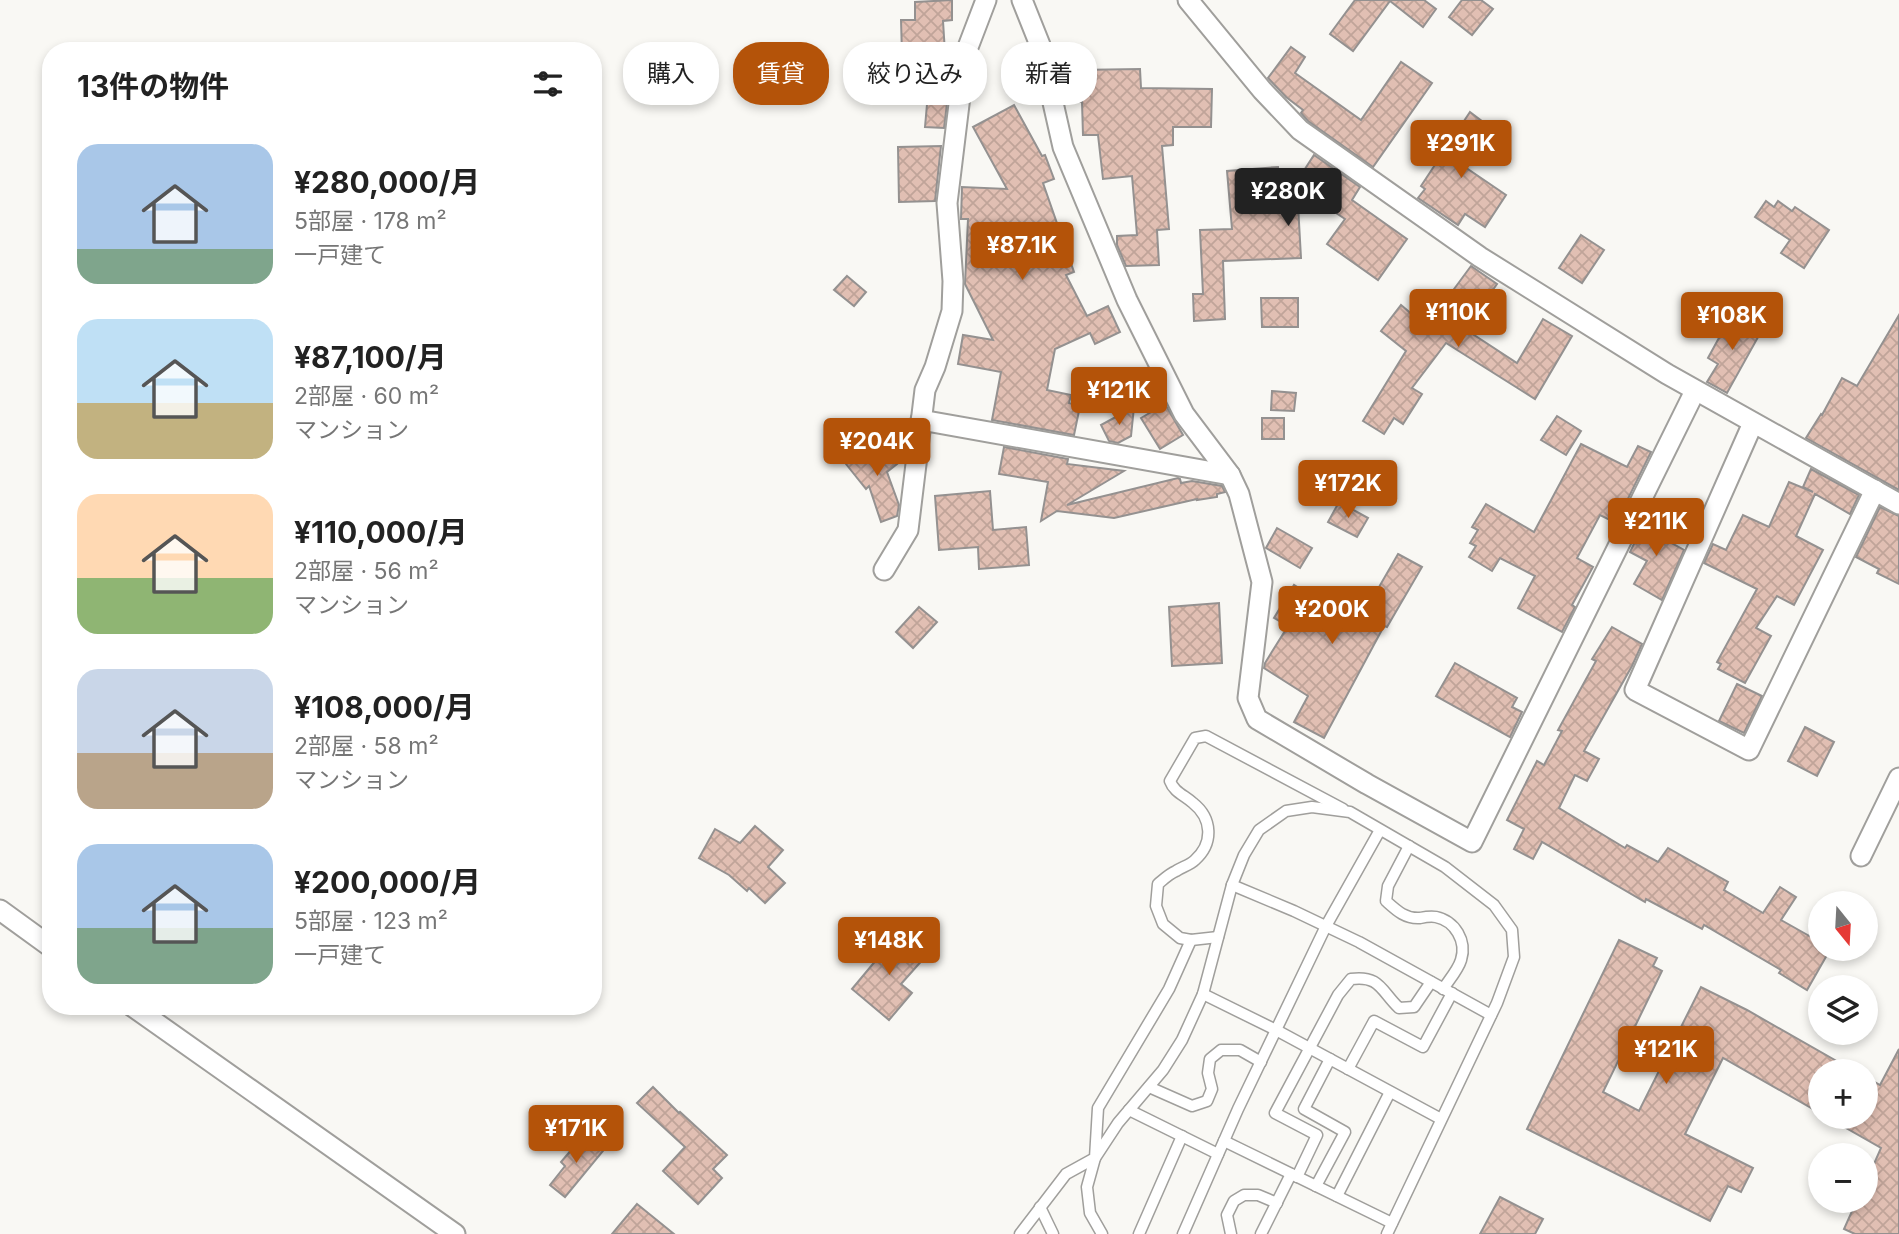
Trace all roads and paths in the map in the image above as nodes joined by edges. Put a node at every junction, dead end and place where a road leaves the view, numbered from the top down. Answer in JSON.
{"nodes":[{"id":1,"x":986,"y":0,"type":"edge"},
{"id":2,"x":1022,"y":0,"type":"edge"},
{"id":3,"x":1188,"y":0,"type":"edge"},
{"id":4,"x":1695,"y":391,"type":"junction"},
{"id":5,"x":922,"y":420,"type":"junction"},
{"id":6,"x":1753,"y":423,"type":"junction"},
{"id":7,"x":1230,"y":475,"type":"junction"},
{"id":8,"x":1875,"y":490,"type":"junction"},
{"id":9,"x":1899,"y":503,"type":"edge"},
{"id":10,"x":884,"y":570,"type":"dead end"},
{"id":11,"x":1899,"y":778,"type":"edge"},
{"id":12,"x":1350,"y":812,"type":"junction"},
{"id":13,"x":1380,"y":830,"type":"junction"},
{"id":14,"x":1409,"y":846,"type":"junction"},
{"id":15,"x":1861,"y":856,"type":"dead end"},
{"id":16,"x":1232,"y":885,"type":"junction"},
{"id":17,"x":0,"y":909,"type":"edge"},
{"id":18,"x":1326,"y":926,"type":"junction"},
{"id":19,"x":1218,"y":937,"type":"junction"},
{"id":20,"x":42,"y":940,"type":"edge"},
{"id":21,"x":1191,"y":940,"type":"junction"},
{"id":22,"x":1432,"y":982,"type":"junction"},
{"id":23,"x":1447,"y":991,"type":"junction"},
{"id":24,"x":1203,"y":994,"type":"junction"},
{"id":25,"x":145,"y":1015,"type":"edge"},
{"id":26,"x":1491,"y":1015,"type":"junction"},
{"id":27,"x":1276,"y":1030,"type":"junction"},
{"id":28,"x":1309,"y":1048,"type":"junction"},
{"id":29,"x":1329,"y":1059,"type":"junction"},
{"id":30,"x":1261,"y":1062,"type":"junction"},
{"id":31,"x":1348,"y":1069,"type":"junction"},
{"id":32,"x":1149,"y":1087,"type":"junction"},
{"id":33,"x":1390,"y":1092,"type":"junction"},
{"id":34,"x":1129,"y":1110,"type":"junction"},
{"id":35,"x":1441,"y":1119,"type":"junction"},
{"id":36,"x":1182,"y":1136,"type":"junction"},
{"id":37,"x":1224,"y":1141,"type":"junction"},
{"id":38,"x":1218,"y":1154,"type":"junction"},
{"id":39,"x":1095,"y":1158,"type":"junction"},
{"id":40,"x":1294,"y":1175,"type":"junction"},
{"id":41,"x":1316,"y":1186,"type":"junction"},
{"id":42,"x":1337,"y":1196,"type":"junction"},
{"id":43,"x":1277,"y":1203,"type":"junction"},
{"id":44,"x":1040,"y":1207,"type":"junction"},
{"id":45,"x":1392,"y":1223,"type":"junction"},
{"id":46,"x":455,"y":1234,"type":"edge"},
{"id":47,"x":1020,"y":1234,"type":"edge"},
{"id":48,"x":1053,"y":1234,"type":"edge"},
{"id":49,"x":1102,"y":1234,"type":"edge"},
{"id":50,"x":1139,"y":1234,"type":"edge"},
{"id":51,"x":1183,"y":1234,"type":"edge"},
{"id":52,"x":1231,"y":1234,"type":"edge"},
{"id":53,"x":1261,"y":1234,"type":"edge"},
{"id":54,"x":1387,"y":1234,"type":"edge"}],
"edges":[{"from":1,"to":5,"type":"street"},
{"from":2,"to":7,"type":"street"},
{"from":3,"to":4,"type":"street"},
{"from":4,"to":6,"type":"street"},
{"from":4,"to":7,"type":"street"},
{"from":5,"to":7,"type":"street"},
{"from":5,"to":10,"type":"street"},
{"from":6,"to":8,"type":"street"},
{"from":6,"to":8,"type":"street"},
{"from":8,"to":9,"type":"street"},
{"from":11,"to":15,"type":"street"},
{"from":12,"to":13,"type":"lane"},
{"from":12,"to":16,"type":"lane"},
{"from":12,"to":21,"type":"lane"},
{"from":13,"to":14,"type":"lane"},
{"from":13,"to":18,"type":"lane"},
{"from":14,"to":23,"type":"lane"},
{"from":14,"to":26,"type":"lane"},
{"from":16,"to":18,"type":"lane"},
{"from":16,"to":19,"type":"lane"},
{"from":17,"to":20,"type":"street"},
{"from":18,"to":22,"type":"lane"},
{"from":18,"to":27,"type":"lane"},
{"from":19,"to":21,"type":"lane"},
{"from":19,"to":24,"type":"lane"},
{"from":21,"to":39,"type":"lane"},
{"from":22,"to":23,"type":"lane"},
{"from":22,"to":28,"type":"lane"},
{"from":23,"to":26,"type":"lane"},
{"from":23,"to":31,"type":"lane"},
{"from":24,"to":27,"type":"lane"},
{"from":24,"to":32,"type":"lane"},
{"from":25,"to":46,"type":"street"},
{"from":26,"to":35,"type":"lane"},
{"from":27,"to":28,"type":"lane"},
{"from":27,"to":30,"type":"lane"},
{"from":28,"to":29,"type":"lane"},
{"from":28,"to":40,"type":"lane"},
{"from":29,"to":31,"type":"lane"},
{"from":29,"to":41,"type":"lane"},
{"from":30,"to":32,"type":"lane"},
{"from":30,"to":37,"type":"lane"},
{"from":31,"to":33,"type":"lane"},
{"from":32,"to":34,"type":"lane"},
{"from":33,"to":35,"type":"lane"},
{"from":33,"to":42,"type":"lane"},
{"from":34,"to":36,"type":"lane"},
{"from":34,"to":39,"type":"lane"},
{"from":35,"to":45,"type":"lane"},
{"from":36,"to":38,"type":"lane"},
{"from":36,"to":50,"type":"lane"},
{"from":37,"to":38,"type":"lane"},
{"from":37,"to":40,"type":"lane"},
{"from":38,"to":51,"type":"lane"},
{"from":39,"to":44,"type":"lane"},
{"from":39,"to":49,"type":"lane"},
{"from":40,"to":41,"type":"lane"},
{"from":40,"to":43,"type":"lane"},
{"from":41,"to":42,"type":"lane"},
{"from":42,"to":45,"type":"lane"},
{"from":43,"to":52,"type":"lane"},
{"from":43,"to":53,"type":"lane"},
{"from":44,"to":47,"type":"lane"},
{"from":44,"to":48,"type":"lane"},
{"from":45,"to":54,"type":"lane"}]}
